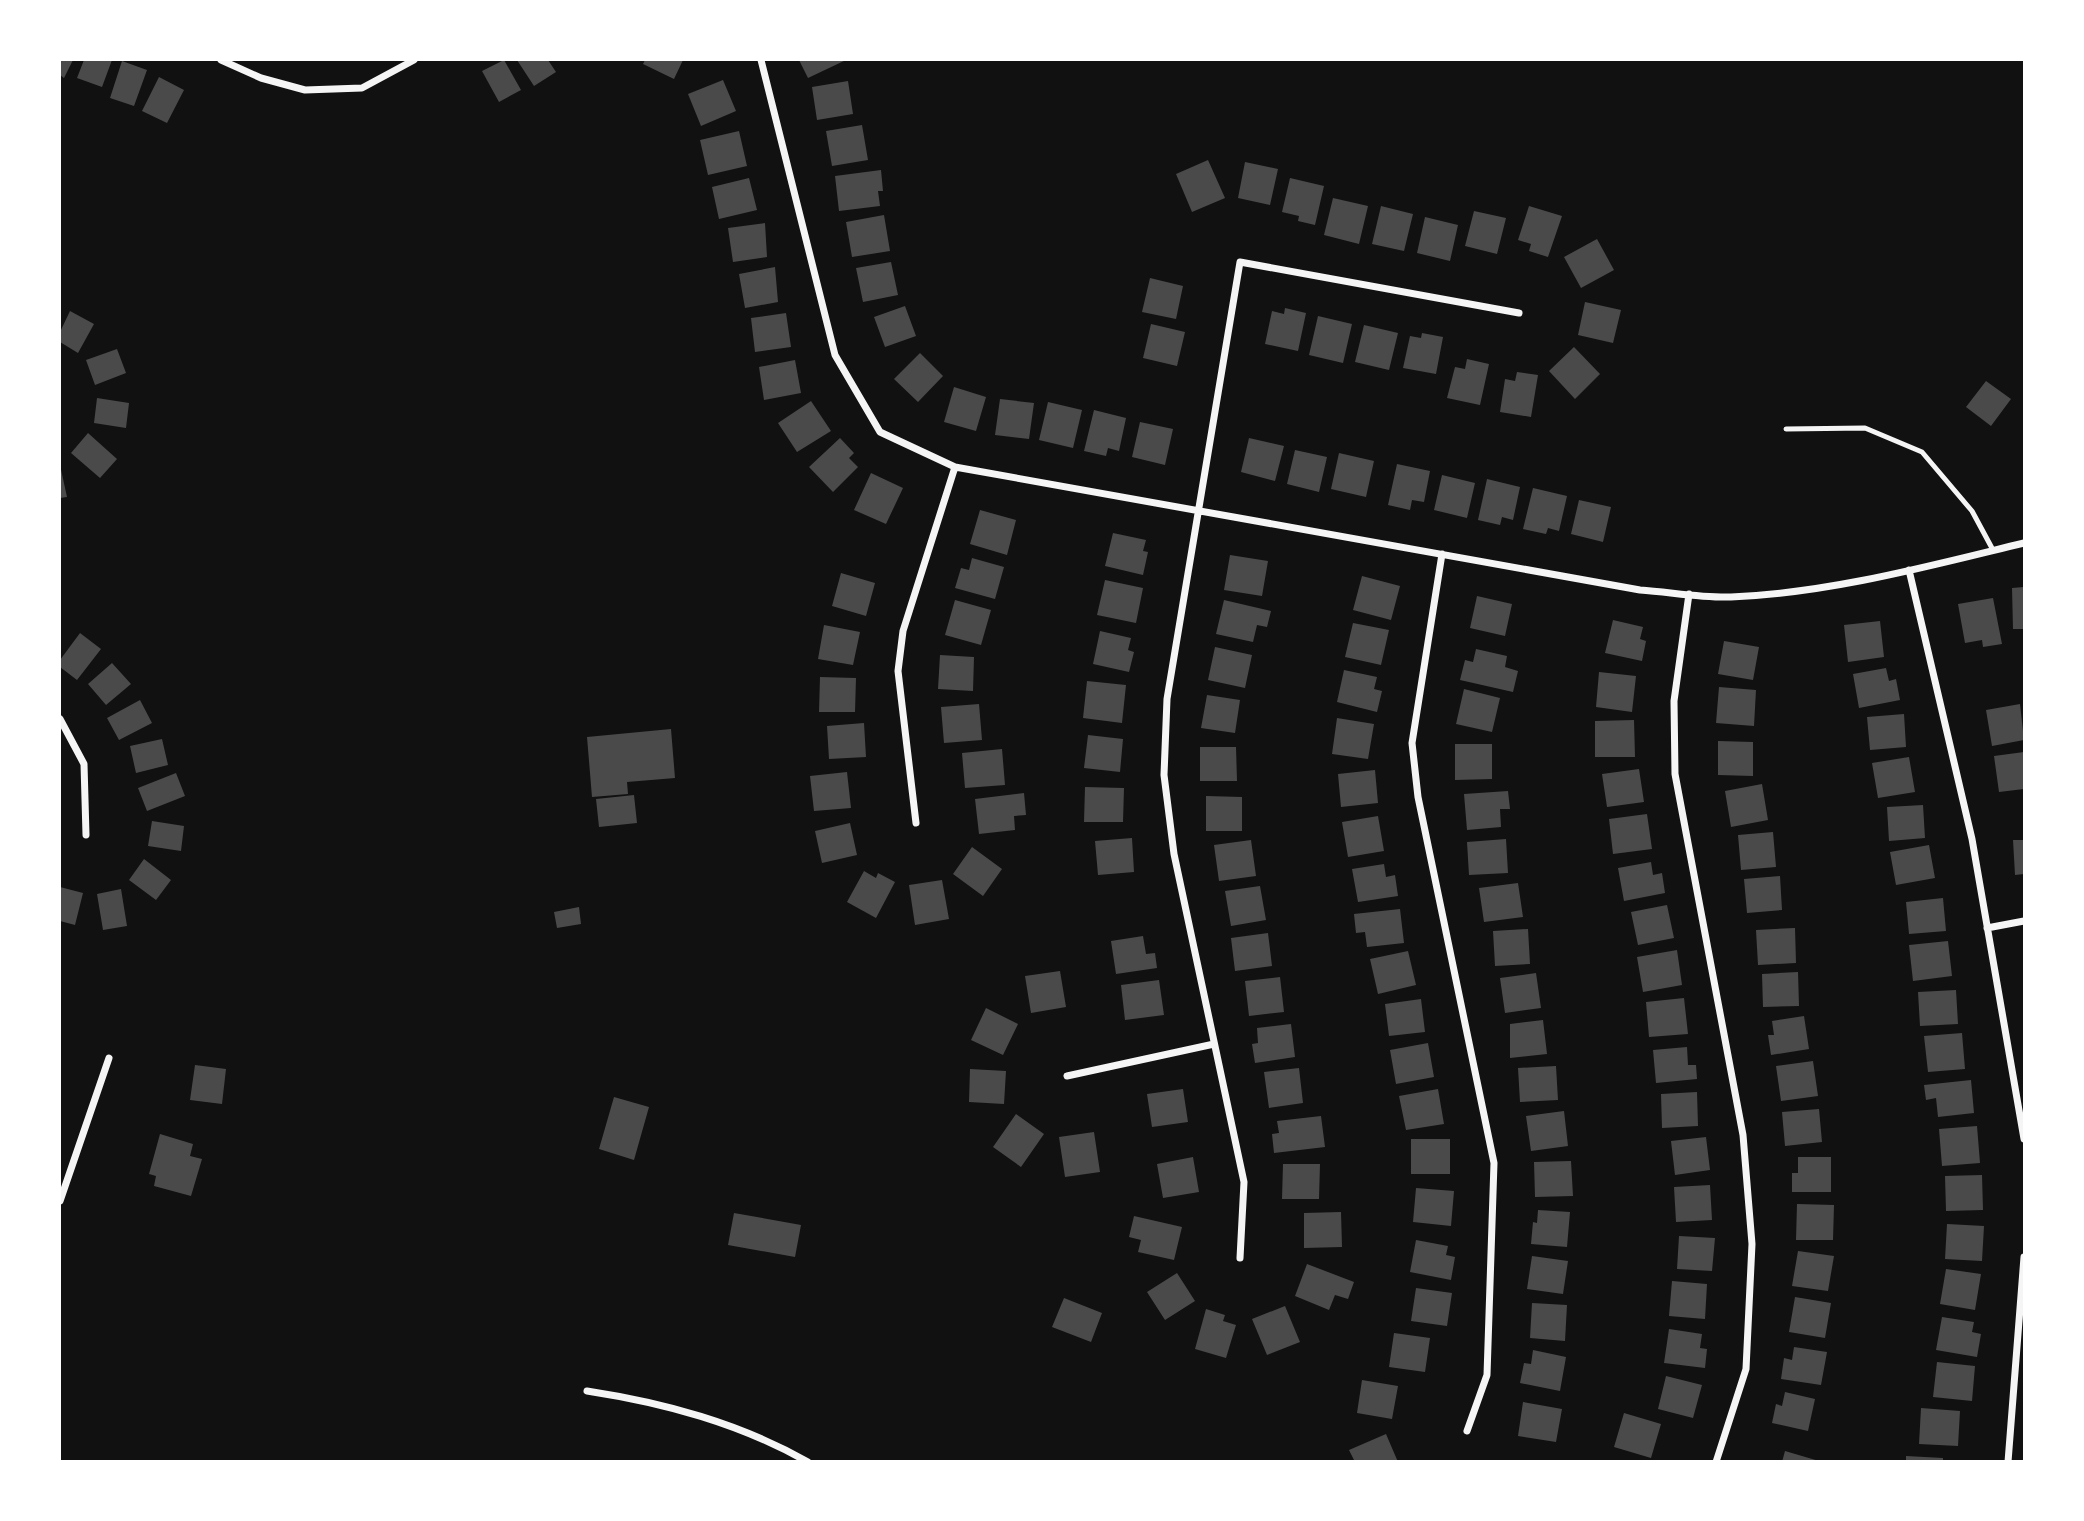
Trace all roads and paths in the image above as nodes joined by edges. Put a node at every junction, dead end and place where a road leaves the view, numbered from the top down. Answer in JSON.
{"nodes":[{"id":1,"x":221,"y":60,"type":"edge"},
{"id":2,"x":414,"y":60,"type":"edge"},
{"id":3,"x":761,"y":60,"type":"edge"},
{"id":4,"x":1519,"y":313,"type":"dead end"},
{"id":5,"x":1786,"y":429,"type":"dead end"},
{"id":6,"x":955,"y":467,"type":"junction"},
{"id":7,"x":1197,"y":510,"type":"junction"},
{"id":8,"x":2025,"y":543,"type":"edge"},
{"id":9,"x":1993,"y":550,"type":"junction"},
{"id":10,"x":1443,"y":554,"type":"junction"},
{"id":11,"x":1909,"y":570,"type":"junction"},
{"id":12,"x":1689,"y":594,"type":"junction"},
{"id":13,"x":60,"y":719,"type":"edge"},
{"id":14,"x":916,"y":823,"type":"dead end"},
{"id":15,"x":86,"y":835,"type":"dead end"},
{"id":16,"x":2025,"y":921,"type":"edge"},
{"id":17,"x":1987,"y":928,"type":"junction"},
{"id":18,"x":1214,"y":1044,"type":"junction"},
{"id":19,"x":109,"y":1058,"type":"dead end"},
{"id":20,"x":1067,"y":1076,"type":"dead end"},
{"id":21,"x":2025,"y":1139,"type":"edge"},
{"id":22,"x":60,"y":1201,"type":"edge"},
{"id":23,"x":2025,"y":1257,"type":"edge"},
{"id":24,"x":1240,"y":1258,"type":"dead end"},
{"id":25,"x":587,"y":1391,"type":"dead end"},
{"id":26,"x":1466,"y":1431,"type":"dead end"},
{"id":27,"x":808,"y":1461,"type":"edge"},
{"id":28,"x":1716,"y":1461,"type":"edge"},
{"id":29,"x":2008,"y":1461,"type":"edge"}],
"edges":[{"from":1,"to":2,"type":"street"},
{"from":3,"to":6,"type":"street"},
{"from":4,"to":7,"type":"street"},
{"from":5,"to":9,"type":"lane"},
{"from":6,"to":7,"type":"street"},
{"from":6,"to":14,"type":"street"},
{"from":7,"to":10,"type":"street"},
{"from":7,"to":18,"type":"street"},
{"from":8,"to":9,"type":"street"},
{"from":9,"to":11,"type":"street"},
{"from":10,"to":12,"type":"street"},
{"from":10,"to":26,"type":"street"},
{"from":11,"to":12,"type":"street"},
{"from":11,"to":17,"type":"street"},
{"from":12,"to":28,"type":"street"},
{"from":13,"to":15,"type":"street"},
{"from":16,"to":17,"type":"street"},
{"from":17,"to":21,"type":"street"},
{"from":18,"to":20,"type":"street"},
{"from":18,"to":24,"type":"street"},
{"from":19,"to":22,"type":"street"},
{"from":23,"to":29,"type":"street"},
{"from":25,"to":27,"type":"street"}]}
